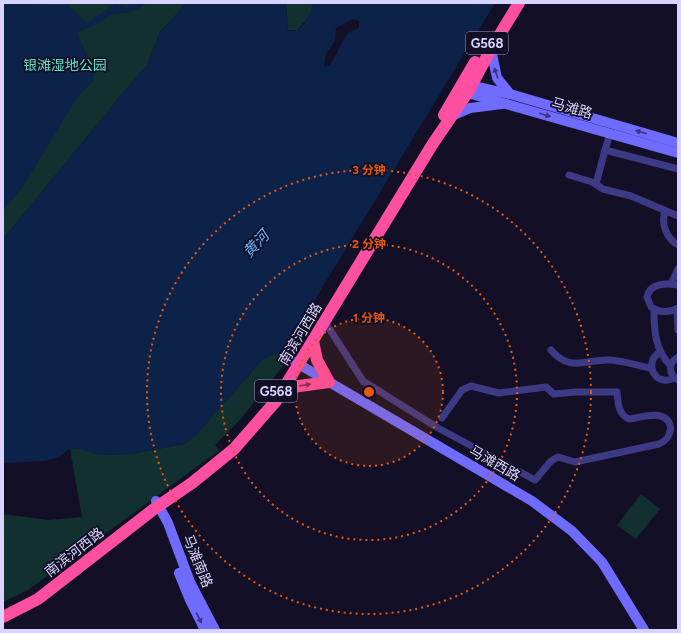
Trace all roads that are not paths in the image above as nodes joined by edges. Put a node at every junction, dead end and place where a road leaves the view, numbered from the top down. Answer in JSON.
{"nodes":[{"id":1,"x":512,"y":3,"type":"edge"},
{"id":2,"x":519,"y":3,"type":"edge"},
{"id":3,"x":491,"y":49,"type":"junction"},
{"id":4,"x":465,"y":88,"type":"junction"},
{"id":5,"x":509,"y":99,"type":"junction"},
{"id":6,"x":452,"y":116,"type":"junction"},
{"id":7,"x":610,"y":134,"type":"junction"},
{"id":8,"x":678,"y":143,"type":"edge"},
{"id":9,"x":605,"y":150,"type":"junction"},
{"id":10,"x":678,"y":153,"type":"edge"},
{"id":11,"x":678,"y":169,"type":"edge"},
{"id":12,"x":569,"y":175,"type":"dead end"},
{"id":13,"x":596,"y":184,"type":"junction"},
{"id":14,"x":665,"y":211,"type":"junction"},
{"id":15,"x":678,"y":216,"type":"edge"},
{"id":16,"x":678,"y":245,"type":"edge"},
{"id":17,"x":678,"y":269,"type":"edge"},
{"id":18,"x":675,"y":284,"type":"edge"},
{"id":19,"x":677,"y":308,"type":"edge"},
{"id":20,"x":654,"y":309,"type":"junction"},
{"id":21,"x":325,"y":322,"type":"junction"},
{"id":22,"x":678,"y":330,"type":"edge"},
{"id":23,"x":314,"y":341,"type":"junction"},
{"id":24,"x":551,"y":350,"type":"dead end"},
{"id":25,"x":660,"y":352,"type":"junction"},
{"id":26,"x":678,"y":357,"type":"edge"},
{"id":27,"x":297,"y":363,"type":"junction"},
{"id":28,"x":670,"y":365,"type":"junction"},
{"id":29,"x":651,"y":368,"type":"junction"},
{"id":30,"x":676,"y":379,"type":"edge"},
{"id":31,"x":329,"y":382,"type":"junction"},
{"id":32,"x":282,"y":392,"type":"junction"},
{"id":33,"x":442,"y":418,"type":"dead end"},
{"id":34,"x":155,"y":505,"type":"junction"},
{"id":35,"x":3,"y":610,"type":"edge"},
{"id":36,"x":3,"y":617,"type":"edge"},
{"id":37,"x":205,"y":630,"type":"edge"},
{"id":38,"x":215,"y":630,"type":"edge"},
{"id":39,"x":644,"y":630,"type":"edge"}],
"edges":[{"from":1,"to":4,"type":"highway","name":"南滨河西路","number":"G568"},
{"from":2,"to":3,"type":"highway","name":"南滨河西路","number":"G568"},
{"from":3,"to":4,"type":"highway","name":"南滨河西路","number":"G568"},
{"from":5,"to":3,"type":"main road","one_way":true},
{"from":4,"to":5,"type":"main road","name":"马滩路"},
{"from":4,"to":6,"type":"highway","name":"南滨河西路","number":"G568"},
{"from":4,"to":27,"type":"highway","name":"南滨河西路","number":"G568"},
{"from":5,"to":6,"type":"main road"},
{"from":5,"to":7,"type":"main road","name":"马滩路","one_way":true},
{"from":8,"to":5,"type":"main road","name":"马滩路","one_way":true},
{"from":6,"to":21,"type":"highway","name":"南滨河西路","number":"G568"},
{"from":7,"to":9,"type":"street"},
{"from":7,"to":10,"type":"main road","name":"马滩路"},
{"from":9,"to":11,"type":"street"},
{"from":9,"to":13,"type":"street"},
{"from":12,"to":13,"type":"street"},
{"from":13,"to":14,"type":"street"},
{"from":14,"to":15,"type":"street"},
{"from":14,"to":16,"type":"street"},
{"from":17,"to":18,"type":"street"},
{"from":18,"to":20,"type":"street"},
{"from":19,"to":20,"type":"street"},
{"from":19,"to":22,"type":"street"},
{"from":20,"to":25,"type":"street"},
{"from":21,"to":23,"type":"highway","name":"南滨河西路","number":"G568"},
{"from":21,"to":33,"type":"street"},
{"from":23,"to":27,"type":"highway","name":"南滨河西路","number":"G568"},
{"from":23,"to":31,"type":"highway"},
{"from":24,"to":29,"type":"street"},
{"from":25,"to":28,"type":"street"},
{"from":25,"to":29,"type":"street"},
{"from":26,"to":28,"type":"street"},
{"from":27,"to":31,"type":"main road","name":"马滩西路"},
{"from":27,"to":32,"type":"highway","name":"南滨河西路","number":"G568"},
{"from":27,"to":34,"type":"highway","name":"南滨河西路","number":"G568"},
{"from":28,"to":30,"type":"street"},
{"from":29,"to":30,"type":"street"},
{"from":32,"to":31,"type":"highway","one_way":true},
{"from":31,"to":39,"type":"main road","name":"马滩西路"},
{"from":32,"to":34,"type":"highway","name":"南滨河西路","number":"G568"},
{"from":34,"to":35,"type":"highway","name":"南滨河西路","number":"G568"},
{"from":34,"to":36,"type":"highway","name":"南滨河西路","number":"G568"},
{"from":34,"to":37,"type":"main road","name":"马滩南路","one_way":true},
{"from":34,"to":38,"type":"main road","name":"马滩南路"}]}
